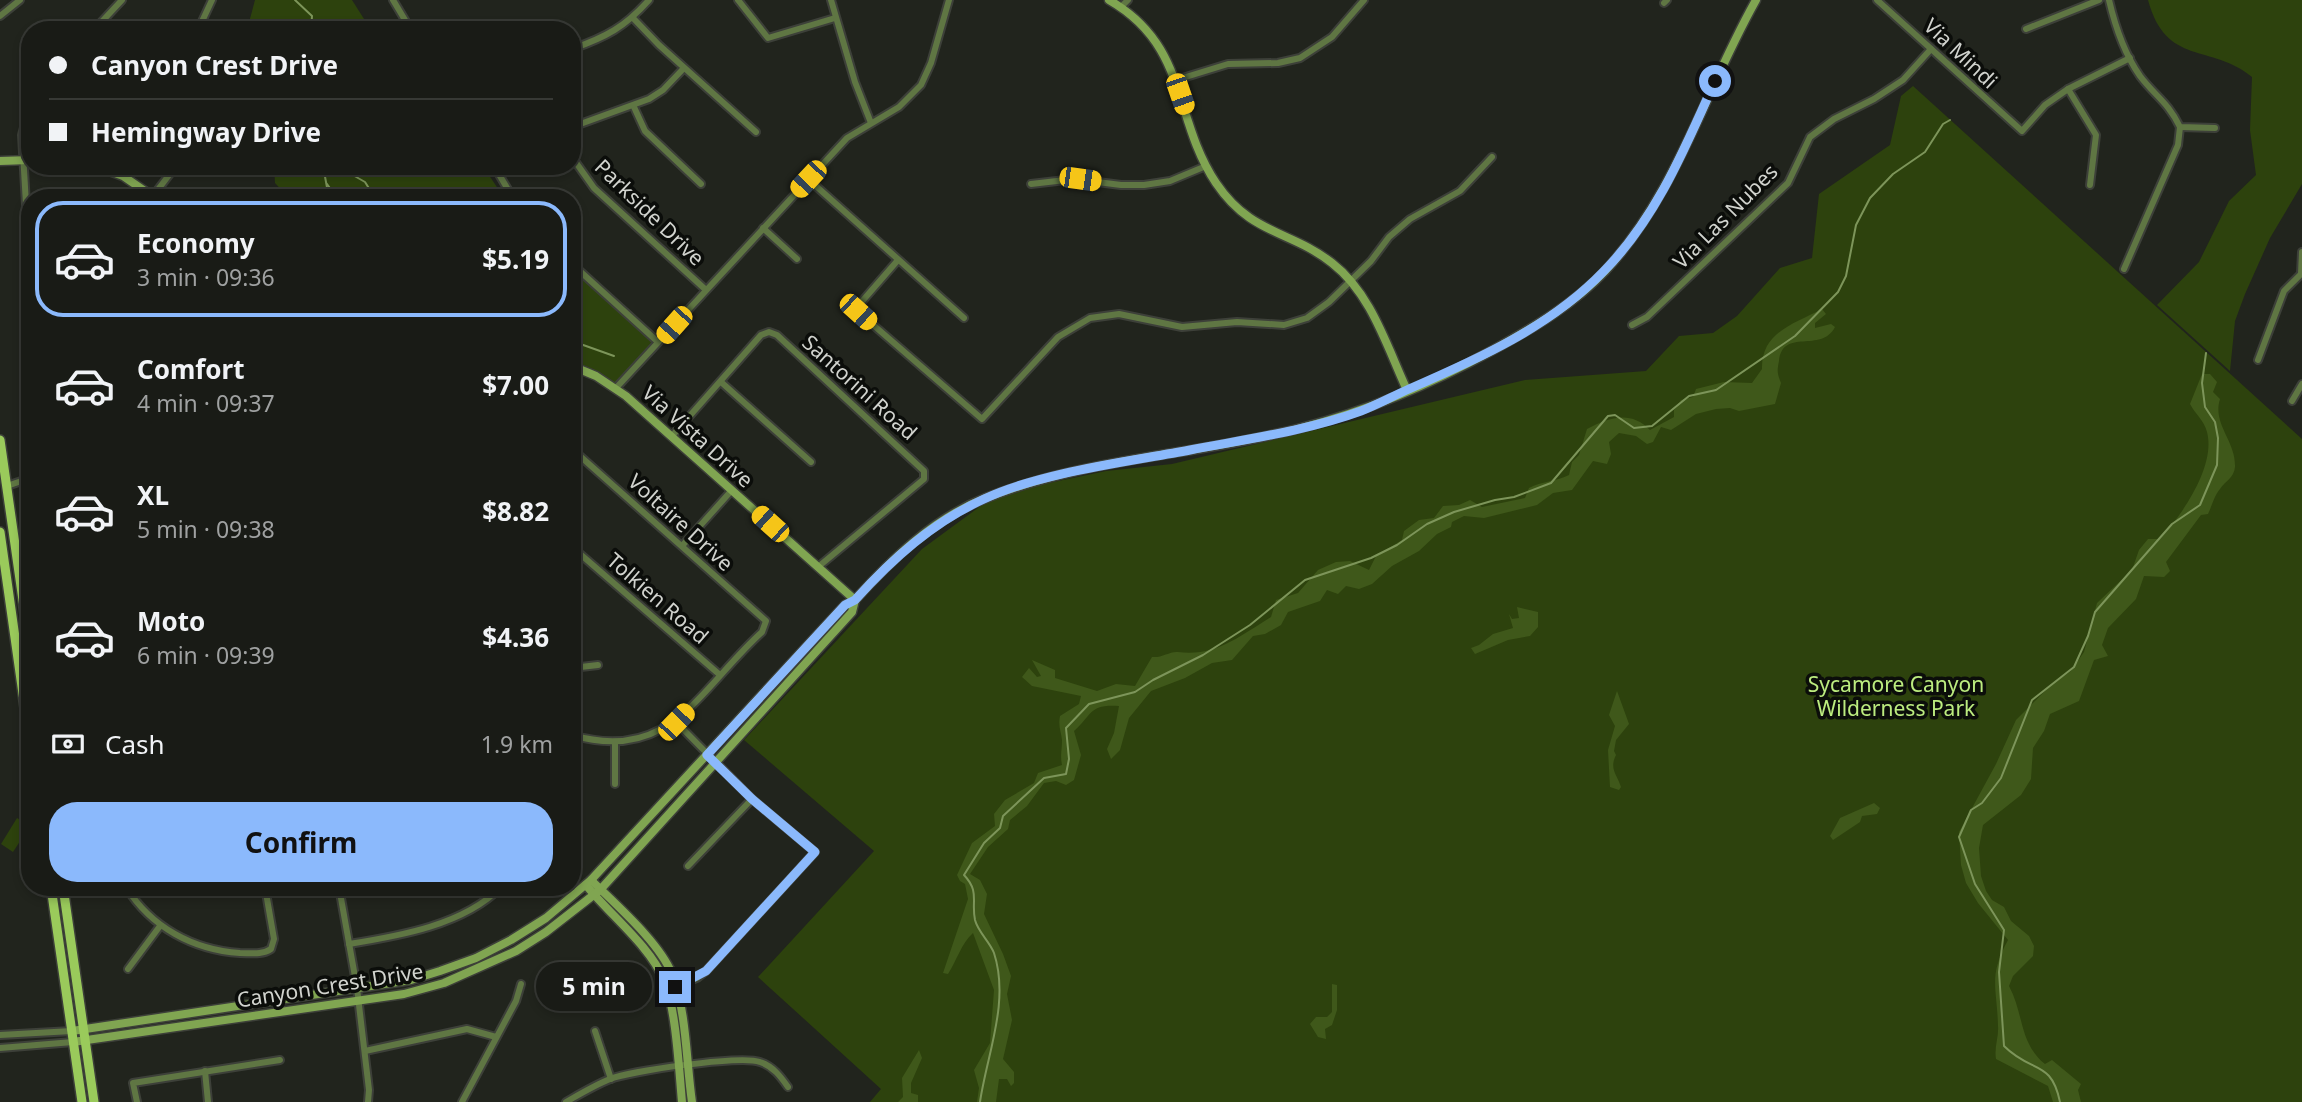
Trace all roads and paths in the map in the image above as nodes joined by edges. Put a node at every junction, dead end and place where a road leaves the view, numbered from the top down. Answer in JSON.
{"nodes":[{"id":1,"x":20,"y":0,"type":"edge"},
{"id":2,"x":121,"y":0,"type":"edge"},
{"id":3,"x":212,"y":0,"type":"edge"},
{"id":4,"x":393,"y":0,"type":"edge"},
{"id":5,"x":649,"y":0,"type":"edge"},
{"id":6,"x":738,"y":0,"type":"edge"},
{"id":7,"x":831,"y":0,"type":"edge"},
{"id":8,"x":949,"y":0,"type":"edge"},
{"id":9,"x":1109,"y":0,"type":"edge"},
{"id":10,"x":1128,"y":0,"type":"edge"},
{"id":11,"x":1364,"y":0,"type":"edge"},
{"id":12,"x":1756,"y":0,"type":"edge"},
{"id":13,"x":1877,"y":0,"type":"edge"},
{"id":14,"x":2099,"y":0,"type":"edge"},
{"id":15,"x":2109,"y":0,"type":"edge"},
{"id":16,"x":1121,"y":7,"type":"junction"},
{"id":17,"x":0,"y":16,"type":"edge"},
{"id":18,"x":633,"y":18,"type":"junction"},
{"id":19,"x":835,"y":18,"type":"junction"},
{"id":20,"x":102,"y":21,"type":"edge"},
{"id":21,"x":202,"y":21,"type":"edge"},
{"id":22,"x":406,"y":21,"type":"edge"},
{"id":23,"x":2026,"y":29,"type":"dead end"},
{"id":24,"x":581,"y":46,"type":"edge"},
{"id":25,"x":1931,"y":49,"type":"junction"},
{"id":26,"x":2130,"y":58,"type":"junction"},
{"id":27,"x":684,"y":68,"type":"junction"},
{"id":28,"x":1176,"y":80,"type":"junction"},
{"id":29,"x":2068,"y":89,"type":"junction"},
{"id":30,"x":634,"y":107,"type":"junction"},
{"id":31,"x":871,"y":123,"type":"junction"},
{"id":32,"x":581,"y":124,"type":"edge"},
{"id":33,"x":2180,"y":127,"type":"junction"},
{"id":34,"x":2215,"y":128,"type":"dead end"},
{"id":35,"x":756,"y":132,"type":"dead end"},
{"id":36,"x":1492,"y":157,"type":"dead end"},
{"id":37,"x":21,"y":160,"type":"edge"},
{"id":38,"x":0,"y":161,"type":"edge"},
{"id":39,"x":1206,"y":166,"type":"junction"},
{"id":40,"x":581,"y":170,"type":"edge"},
{"id":41,"x":120,"y":175,"type":"edge"},
{"id":42,"x":808,"y":179,"type":"junction"},
{"id":43,"x":701,"y":184,"type":"dead end"},
{"id":44,"x":1031,"y":184,"type":"dead end"},
{"id":45,"x":2090,"y":185,"type":"dead end"},
{"id":46,"x":142,"y":189,"type":"edge"},
{"id":47,"x":763,"y":228,"type":"junction"},
{"id":48,"x":2302,"y":252,"type":"edge"},
{"id":49,"x":797,"y":259,"type":"dead end"},
{"id":50,"x":898,"y":260,"type":"junction"},
{"id":51,"x":2124,"y":269,"type":"dead end"},
{"id":52,"x":581,"y":272,"type":"edge"},
{"id":53,"x":2301,"y":274,"type":"edge"},
{"id":54,"x":1350,"y":280,"type":"junction"},
{"id":55,"x":706,"y":290,"type":"junction"},
{"id":56,"x":964,"y":318,"type":"dead end"},
{"id":57,"x":1632,"y":325,"type":"dead end"},
{"id":58,"x":658,"y":342,"type":"junction"},
{"id":59,"x":2258,"y":360,"type":"dead end"},
{"id":60,"x":581,"y":370,"type":"edge"},
{"id":61,"x":721,"y":382,"type":"junction"},
{"id":62,"x":2302,"y":384,"type":"edge"},
{"id":63,"x":616,"y":388,"type":"junction"},
{"id":64,"x":1407,"y":390,"type":"junction"},
{"id":65,"x":2292,"y":401,"type":"dead end"},
{"id":66,"x":672,"y":436,"type":"junction"},
{"id":67,"x":0,"y":440,"type":"edge"},
{"id":68,"x":581,"y":457,"type":"edge"},
{"id":69,"x":811,"y":461,"type":"dead end"},
{"id":70,"x":21,"y":481,"type":"edge"},
{"id":71,"x":7,"y":486,"type":"junction"},
{"id":72,"x":732,"y":490,"type":"junction"},
{"id":73,"x":0,"y":533,"type":"edge"},
{"id":74,"x":682,"y":546,"type":"junction"},
{"id":75,"x":581,"y":555,"type":"edge"},
{"id":76,"x":818,"y":567,"type":"junction"},
{"id":77,"x":21,"y":585,"type":"edge"},
{"id":78,"x":855,"y":600,"type":"junction"},
{"id":79,"x":598,"y":665,"type":"dead end"},
{"id":80,"x":581,"y":667,"type":"edge"},
{"id":81,"x":720,"y":676,"type":"junction"},
{"id":82,"x":21,"y":680,"type":"edge"},
{"id":83,"x":676,"y":722,"type":"junction"},
{"id":84,"x":581,"y":736,"type":"edge"},
{"id":85,"x":615,"y":742,"type":"junction"},
{"id":86,"x":707,"y":755,"type":"junction"},
{"id":87,"x":716,"y":764,"type":"junction"},
{"id":88,"x":615,"y":784,"type":"dead end"},
{"id":89,"x":752,"y":799,"type":"junction"},
{"id":90,"x":688,"y":866,"type":"dead end"},
{"id":91,"x":589,"y":883,"type":"junction"},
{"id":92,"x":581,"y":890,"type":"edge"},
{"id":93,"x":597,"y":892,"type":"junction"},
{"id":94,"x":52,"y":896,"type":"edge"},
{"id":95,"x":65,"y":896,"type":"edge"},
{"id":96,"x":134,"y":896,"type":"edge"},
{"id":97,"x":267,"y":896,"type":"edge"},
{"id":98,"x":341,"y":896,"type":"edge"},
{"id":99,"x":490,"y":896,"type":"edge"},
{"id":100,"x":573,"y":896,"type":"edge"},
{"id":101,"x":160,"y":926,"type":"junction"},
{"id":102,"x":349,"y":944,"type":"junction"},
{"id":103,"x":128,"y":969,"type":"dead end"},
{"id":104,"x":522,"y":984,"type":"dead end"},
{"id":105,"x":357,"y":988,"type":"junction"},
{"id":106,"x":671,"y":988,"type":"junction"},
{"id":107,"x":358,"y":1002,"type":"junction"},
{"id":108,"x":72,"y":1031,"type":"junction"},
{"id":109,"x":595,"y":1031,"type":"dead end"},
{"id":110,"x":0,"y":1035,"type":"edge"},
{"id":111,"x":84,"y":1035,"type":"junction"},
{"id":112,"x":496,"y":1037,"type":"junction"},
{"id":113,"x":73,"y":1042,"type":"junction"},
{"id":114,"x":0,"y":1048,"type":"edge"},
{"id":115,"x":365,"y":1051,"type":"junction"},
{"id":116,"x":280,"y":1060,"type":"dead end"},
{"id":117,"x":683,"y":1067,"type":"junction"},
{"id":118,"x":205,"y":1071,"type":"junction"},
{"id":119,"x":611,"y":1079,"type":"junction"},
{"id":120,"x":788,"y":1087,"type":"dead end"},
{"id":121,"x":82,"y":1102,"type":"edge"},
{"id":122,"x":94,"y":1102,"type":"edge"},
{"id":123,"x":137,"y":1102,"type":"edge"},
{"id":124,"x":208,"y":1102,"type":"edge"},
{"id":125,"x":368,"y":1102,"type":"edge"},
{"id":126,"x":462,"y":1102,"type":"edge"},
{"id":127,"x":566,"y":1102,"type":"edge"},
{"id":128,"x":682,"y":1102,"type":"edge"},
{"id":129,"x":692,"y":1102,"type":"edge"}],
"edges":[{"from":1,"to":17,"type":"street"},
{"from":2,"to":20,"type":"street"},
{"from":3,"to":21,"type":"street"},
{"from":4,"to":22,"type":"street"},
{"from":5,"to":18,"type":"street"},
{"from":6,"to":19,"type":"street"},
{"from":7,"to":19,"type":"street"},
{"from":8,"to":31,"type":"street"},
{"from":9,"to":16,"type":"main road"},
{"from":10,"to":16,"type":"street"},
{"from":11,"to":28,"type":"street"},
{"from":12,"to":64,"type":"main road","name":"Canyon Crest Drive"},
{"from":13,"to":25,"type":"street","name":"Via Mindi"},
{"from":14,"to":23,"type":"street"},
{"from":15,"to":26,"type":"street"},
{"from":16,"to":28,"type":"main road"},
{"from":18,"to":24,"type":"street"},
{"from":18,"to":27,"type":"street"},
{"from":19,"to":31,"type":"street"},
{"from":25,"to":29,"type":"street","name":"Via Mindi"},
{"from":25,"to":57,"type":"street","name":"Via Las Nubes"},
{"from":26,"to":29,"type":"street"},
{"from":26,"to":33,"type":"street"},
{"from":27,"to":30,"type":"street"},
{"from":27,"to":35,"type":"street"},
{"from":28,"to":39,"type":"main road"},
{"from":29,"to":45,"type":"street"},
{"from":30,"to":32,"type":"street"},
{"from":30,"to":43,"type":"street"},
{"from":31,"to":42,"type":"street"},
{"from":33,"to":34,"type":"street"},
{"from":33,"to":51,"type":"street"},
{"from":36,"to":54,"type":"street"},
{"from":37,"to":38,"type":"main road"},
{"from":39,"to":44,"type":"street"},
{"from":39,"to":54,"type":"main road"},
{"from":40,"to":55,"type":"street","name":"Parkside Drive"},
{"from":41,"to":46,"type":"main road"},
{"from":42,"to":47,"type":"street"},
{"from":42,"to":50,"type":"street"},
{"from":47,"to":49,"type":"street"},
{"from":47,"to":55,"type":"street"},
{"from":48,"to":53,"type":"street"},
{"from":50,"to":54,"type":"street"},
{"from":50,"to":56,"type":"street"},
{"from":52,"to":58,"type":"street"},
{"from":53,"to":59,"type":"street"},
{"from":54,"to":64,"type":"main road"},
{"from":55,"to":58,"type":"street"},
{"from":58,"to":63,"type":"street"},
{"from":60,"to":63,"type":"main road","name":"Via Vista Drive"},
{"from":61,"to":66,"type":"street"},
{"from":61,"to":69,"type":"street"},
{"from":61,"to":76,"type":"street","name":"Santorini Road"},
{"from":62,"to":65,"type":"street"},
{"from":63,"to":66,"type":"main road","name":"Via Vista Drive"},
{"from":64,"to":78,"type":"main road","name":"Canyon Crest Drive"},
{"from":66,"to":72,"type":"main road","name":"Via Vista Drive"},
{"from":67,"to":71,"type":"main road"},
{"from":68,"to":74,"type":"street","name":"Voltaire Drive"},
{"from":70,"to":71,"type":"street"},
{"from":71,"to":77,"type":"main road"},
{"from":72,"to":74,"type":"street"},
{"from":72,"to":76,"type":"main road","name":"Via Vista Drive"},
{"from":73,"to":82,"type":"main road"},
{"from":74,"to":81,"type":"street","name":"Voltaire Drive"},
{"from":75,"to":81,"type":"street","name":"Tolkien Road"},
{"from":76,"to":78,"type":"main road","name":"Via Vista Drive"},
{"from":78,"to":86,"type":"main road","name":"Canyon Crest Drive"},
{"from":78,"to":87,"type":"main road","name":"Canyon Crest Drive"},
{"from":79,"to":80,"type":"street"},
{"from":81,"to":83,"type":"street"},
{"from":83,"to":85,"type":"street"},
{"from":83,"to":86,"type":"street"},
{"from":84,"to":85,"type":"street"},
{"from":85,"to":88,"type":"street"},
{"from":86,"to":87,"type":"street"},
{"from":86,"to":91,"type":"main road","name":"Canyon Crest Drive"},
{"from":87,"to":89,"type":"street"},
{"from":87,"to":93,"type":"main road","name":"Canyon Crest Drive"},
{"from":89,"to":90,"type":"street"},
{"from":89,"to":106,"type":"street"},
{"from":91,"to":92,"type":"main road","name":"Canyon Crest Drive"},
{"from":91,"to":93,"type":"main road"},
{"from":93,"to":106,"type":"main road"},
{"from":93,"to":107,"type":"main road","name":"Canyon Crest Drive"},
{"from":94,"to":108,"type":"main road"},
{"from":95,"to":111,"type":"main road"},
{"from":96,"to":101,"type":"street"},
{"from":97,"to":101,"type":"street"},
{"from":98,"to":102,"type":"street"},
{"from":99,"to":102,"type":"street"},
{"from":100,"to":105,"type":"main road","name":"Canyon Crest Drive"},
{"from":101,"to":103,"type":"street"},
{"from":102,"to":105,"type":"street"},
{"from":104,"to":112,"type":"street"},
{"from":105,"to":107,"type":"street"},
{"from":105,"to":111,"type":"main road","name":"Canyon Crest Drive"},
{"from":106,"to":117,"type":"main road"},
{"from":107,"to":111,"type":"main road","name":"Canyon Crest Drive"},
{"from":107,"to":115,"type":"street"},
{"from":108,"to":110,"type":"street"},
{"from":108,"to":111,"type":"main road","name":"Canyon Crest Drive"},
{"from":108,"to":113,"type":"main road"},
{"from":109,"to":119,"type":"street"},
{"from":111,"to":113,"type":"main road","name":"Canyon Crest Drive"},
{"from":111,"to":122,"type":"main road"},
{"from":112,"to":115,"type":"street"},
{"from":112,"to":126,"type":"street"},
{"from":113,"to":114,"type":"street"},
{"from":113,"to":121,"type":"main road"},
{"from":115,"to":125,"type":"street"},
{"from":116,"to":118,"type":"street"},
{"from":117,"to":119,"type":"street"},
{"from":117,"to":120,"type":"street"},
{"from":117,"to":128,"type":"main road"},
{"from":117,"to":129,"type":"main road"},
{"from":118,"to":123,"type":"street"},
{"from":118,"to":124,"type":"street"},
{"from":119,"to":127,"type":"street"}]}
